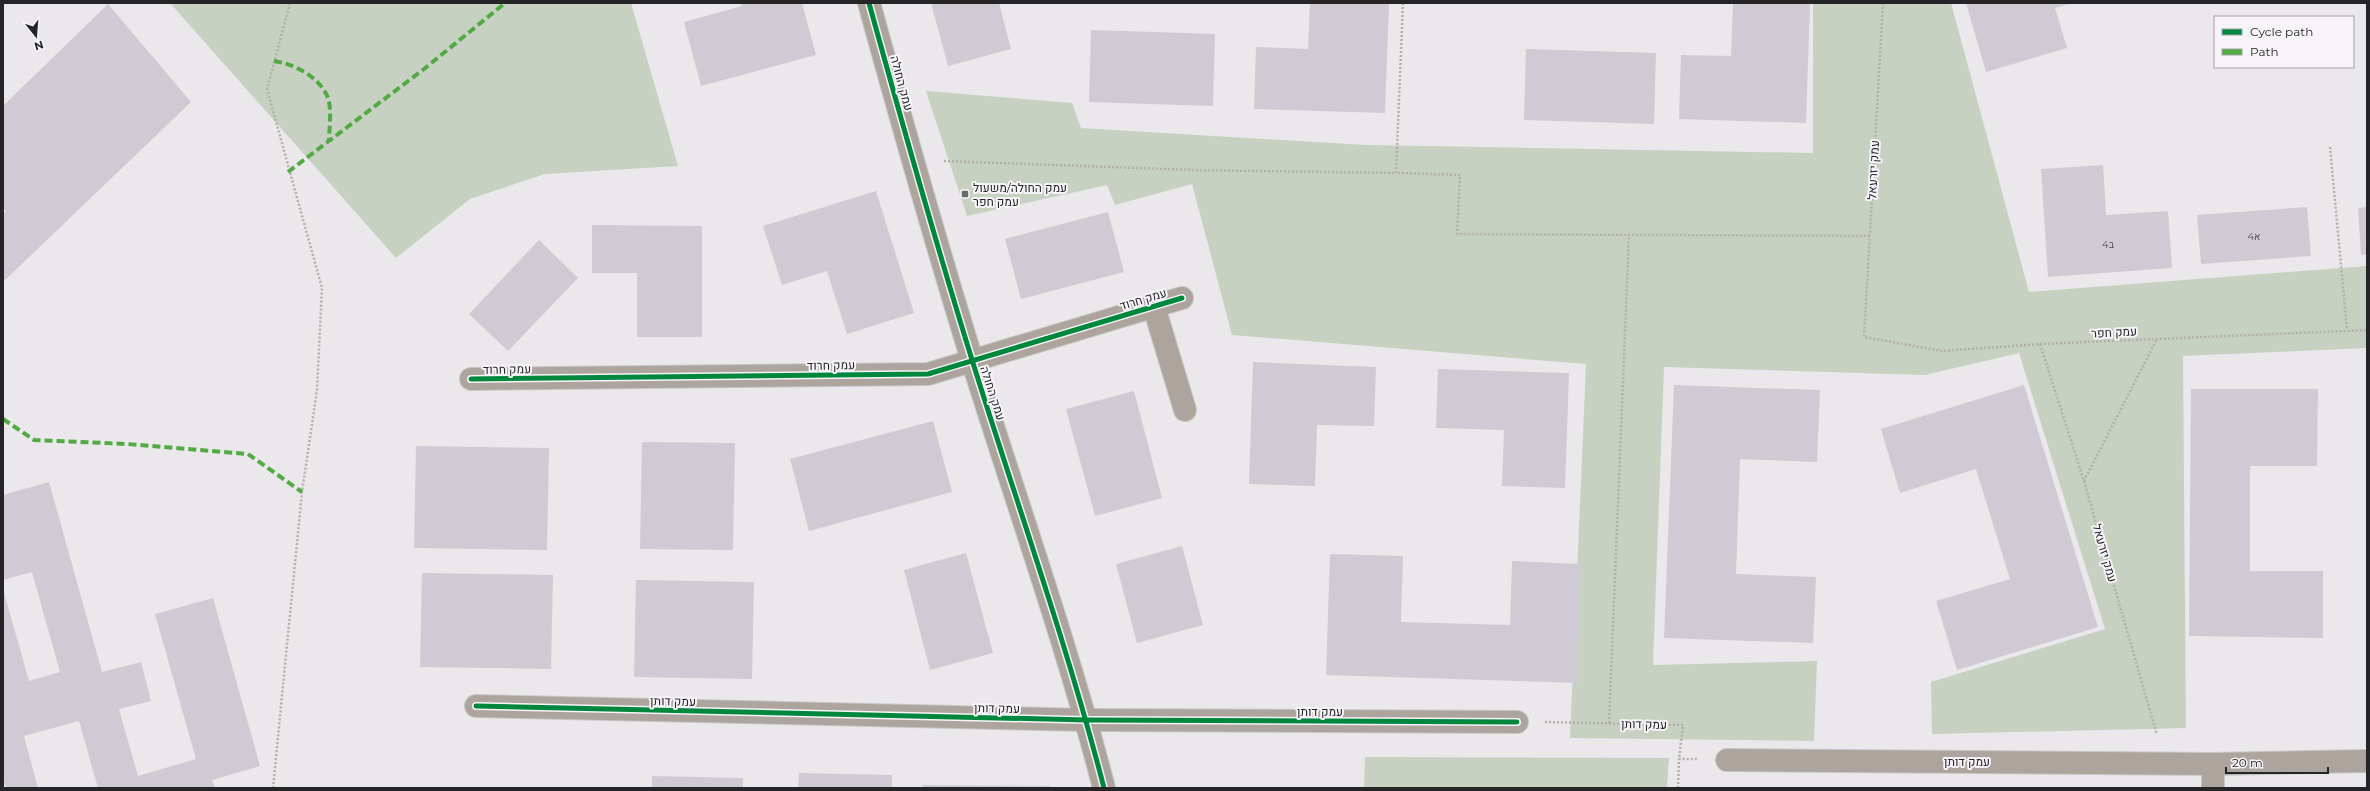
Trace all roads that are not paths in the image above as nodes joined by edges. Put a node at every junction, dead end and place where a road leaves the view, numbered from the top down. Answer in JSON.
{"nodes":[{"id":1,"x":869,"y":3,"type":"edge"},
{"id":2,"x":1182,"y":298,"type":"dead end"},
{"id":3,"x":1154,"y":307,"type":"junction"},
{"id":4,"x":972,"y":361,"type":"junction"},
{"id":5,"x":470,"y":379,"type":"dead end"},
{"id":6,"x":1185,"y":410,"type":"dead end"},
{"id":7,"x":476,"y":706,"type":"dead end"},
{"id":8,"x":1087,"y":720,"type":"junction"},
{"id":9,"x":1517,"y":722,"type":"road end"},
{"id":10,"x":1727,"y":760,"type":"road end"},
{"id":11,"x":2367,"y":761,"type":"edge"},
{"id":12,"x":2213,"y":764,"type":"junction"},
{"id":13,"x":1104,"y":788,"type":"edge"},
{"id":14,"x":2213,"y":788,"type":"edge"}],
"edges":[{"from":1,"to":4,"type":"street","name":"עמק החולה"},
{"from":2,"to":3,"type":"street","name":"עמק חרוד"},
{"from":3,"to":4,"type":"street","name":"עמק חרוד"},
{"from":3,"to":6,"type":"street"},
{"from":4,"to":5,"type":"street","name":"עמק חרוד"},
{"from":4,"to":8,"type":"street","name":"עמק החולה"},
{"from":7,"to":8,"type":"street","name":"עמק דותן"},
{"from":8,"to":9,"type":"street","name":"עמק דותן"},
{"from":8,"to":13,"type":"street","name":"עמק החולה"},
{"from":10,"to":12,"type":"street","name":"עמק דותן"},
{"from":11,"to":12,"type":"street","name":"עמק דותן"},
{"from":12,"to":14,"type":"street"}]}
